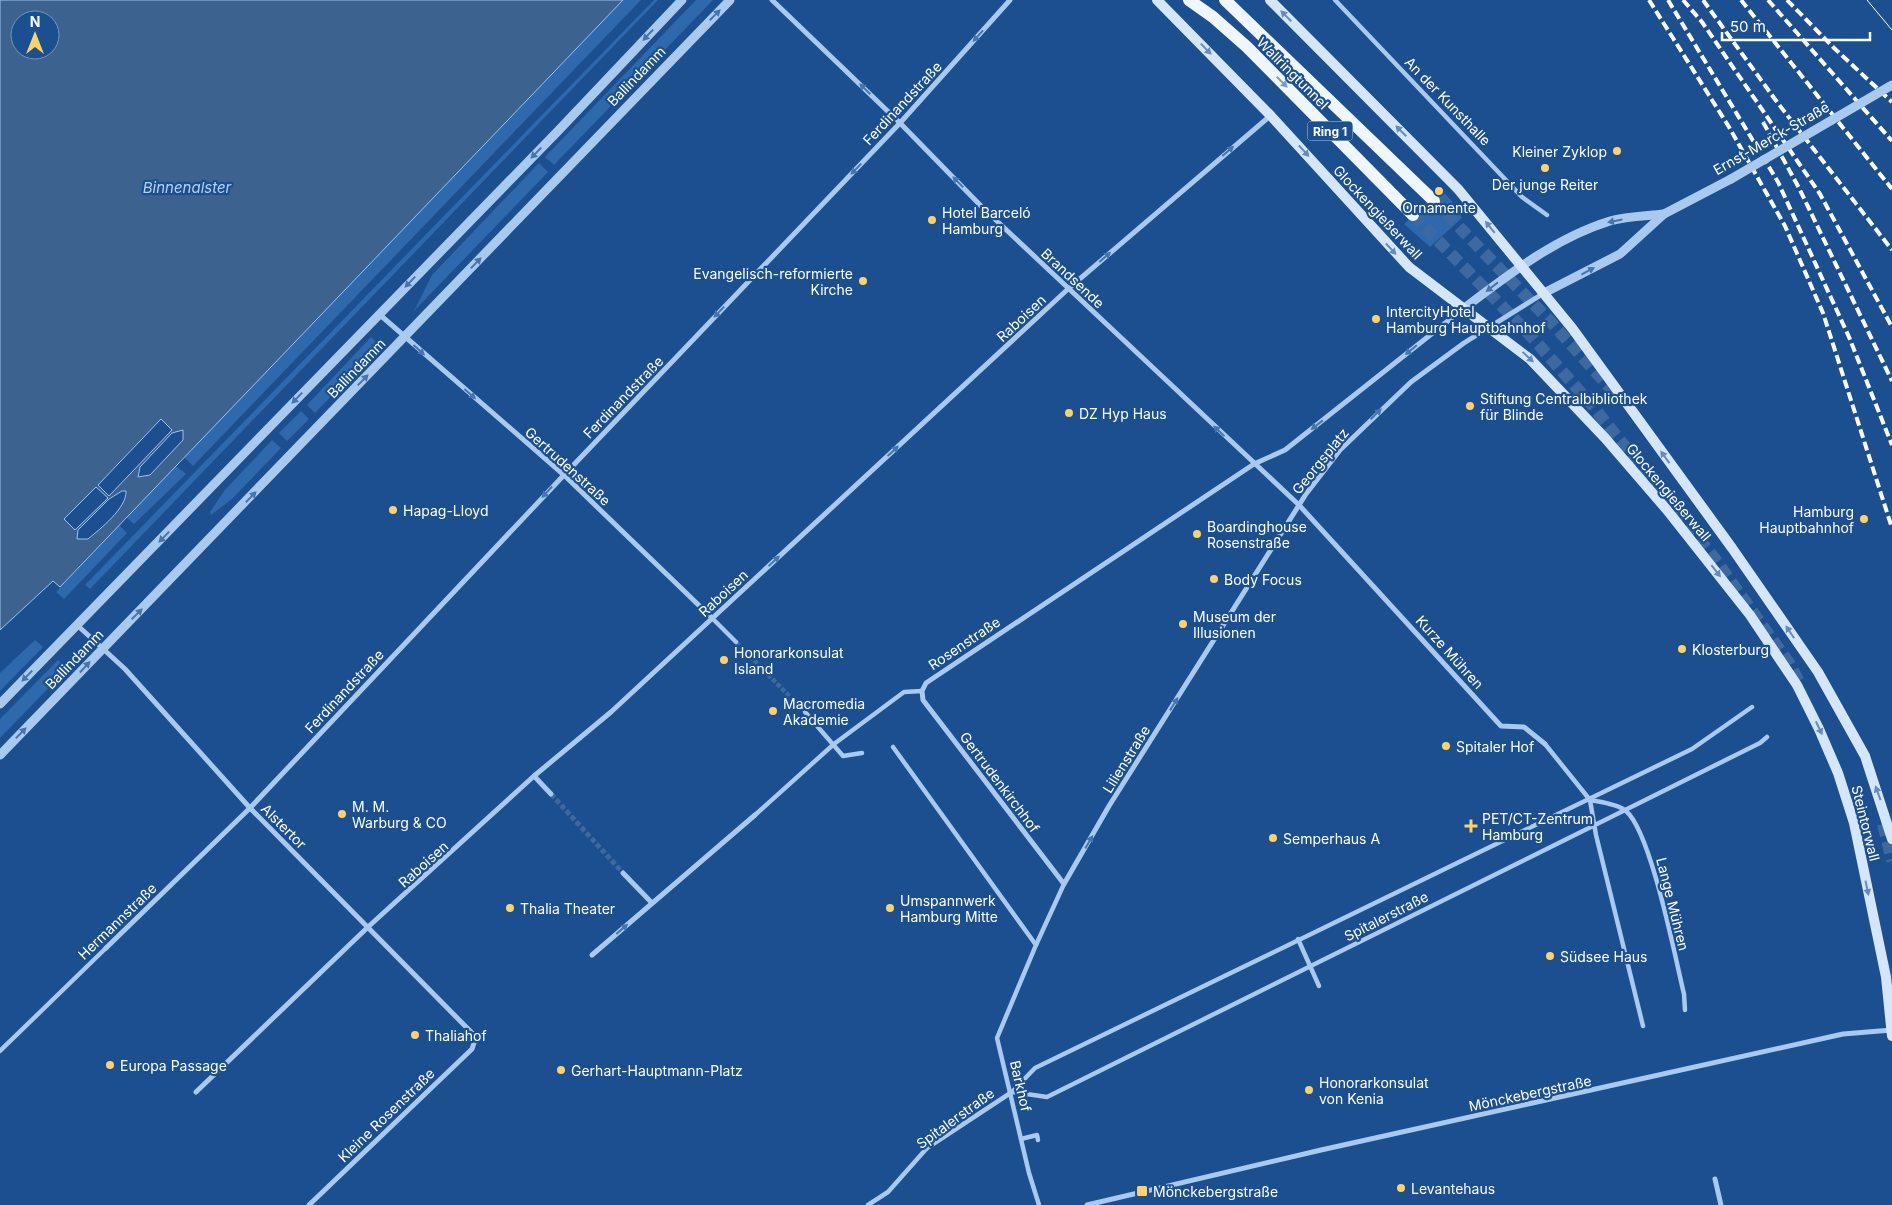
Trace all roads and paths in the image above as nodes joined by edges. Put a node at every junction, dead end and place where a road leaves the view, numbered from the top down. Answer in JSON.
{"nodes":[{"id":1,"x":682,"y":0,"type":"edge"},
{"id":2,"x":730,"y":0,"type":"edge"},
{"id":3,"x":772,"y":0,"type":"edge"},
{"id":4,"x":1010,"y":0,"type":"edge"},
{"id":5,"x":1157,"y":0,"type":"edge"},
{"id":6,"x":1189,"y":0,"type":"edge"},
{"id":7,"x":1225,"y":0,"type":"edge"},
{"id":8,"x":1270,"y":0,"type":"edge"},
{"id":9,"x":1335,"y":0,"type":"edge"},
{"id":10,"x":1235,"y":5,"type":"edge"},
{"id":11,"x":1892,"y":85,"type":"edge"},
{"id":12,"x":1271,"y":116,"type":"junction"},
{"id":13,"x":900,"y":123,"type":"junction"},
{"id":14,"x":1434,"y":201,"type":"tunnel mouth"},
{"id":15,"x":1414,"y":214,"type":"tunnel mouth"},
{"id":16,"x":1547,"y":214,"type":"dead end"},
{"id":17,"x":1664,"y":214,"type":"junction"},
{"id":18,"x":1521,"y":264,"type":"junction"},
{"id":19,"x":1068,"y":289,"type":"junction"},
{"id":20,"x":1544,"y":293,"type":"junction"},
{"id":21,"x":1463,"y":309,"type":"junction"},
{"id":22,"x":379,"y":314,"type":"junction"},
{"id":23,"x":1489,"y":327,"type":"junction"},
{"id":24,"x":405,"y":337,"type":"junction"},
{"id":25,"x":1254,"y":464,"type":"junction"},
{"id":26,"x":564,"y":474,"type":"junction"},
{"id":27,"x":1299,"y":505,"type":"junction"},
{"id":28,"x":712,"y":618,"type":"junction"},
{"id":29,"x":77,"y":625,"type":"junction"},
{"id":30,"x":736,"y":642,"type":"tunnel mouth"},
{"id":31,"x":103,"y":648,"type":"junction"},
{"id":32,"x":1818,"y":672,"type":"joint"},
{"id":33,"x":1797,"y":685,"type":"joint"},
{"id":34,"x":922,"y":691,"type":"junction"},
{"id":35,"x":0,"y":704,"type":"edge"},
{"id":36,"x":1752,"y":707,"type":"dead end"},
{"id":37,"x":805,"y":712,"type":"tunnel mouth"},
{"id":38,"x":1767,"y":737,"type":"dead end"},
{"id":39,"x":834,"y":744,"type":"junction"},
{"id":40,"x":1545,"y":744,"type":"joint"},
{"id":41,"x":893,"y":747,"type":"dead end"},
{"id":42,"x":862,"y":752,"type":"dead end"},
{"id":43,"x":0,"y":755,"type":"edge"},
{"id":44,"x":534,"y":776,"type":"junction"},
{"id":45,"x":551,"y":794,"type":"tunnel mouth"},
{"id":46,"x":1590,"y":800,"type":"junction"},
{"id":47,"x":250,"y":808,"type":"junction"},
{"id":48,"x":1624,"y":809,"type":"junction"},
{"id":49,"x":755,"y":815,"type":"joint"},
{"id":50,"x":1594,"y":825,"type":"junction"},
{"id":51,"x":1892,"y":840,"type":"edge"},
{"id":52,"x":623,"y":873,"type":"tunnel mouth"},
{"id":53,"x":1064,"y":884,"type":"junction"},
{"id":54,"x":652,"y":903,"type":"junction"},
{"id":55,"x":368,"y":927,"type":"junction"},
{"id":56,"x":1298,"y":939,"type":"junction"},
{"id":57,"x":1036,"y":945,"type":"junction"},
{"id":58,"x":106,"y":948,"type":"joint"},
{"id":59,"x":592,"y":955,"type":"dead end"},
{"id":60,"x":1310,"y":966,"type":"junction"},
{"id":61,"x":1319,"y":986,"type":"dead end"},
{"id":62,"x":1685,"y":1010,"type":"dead end"},
{"id":63,"x":1643,"y":1026,"type":"dead end"},
{"id":64,"x":1892,"y":1030,"type":"edge"},
{"id":65,"x":1892,"y":1036,"type":"edge"},
{"id":66,"x":998,"y":1038,"type":"joint"},
{"id":67,"x":475,"y":1040,"type":"joint"},
{"id":68,"x":0,"y":1050,"type":"edge"},
{"id":69,"x":196,"y":1092,"type":"dead end"},
{"id":70,"x":1012,"y":1092,"type":"junction"},
{"id":71,"x":1021,"y":1139,"type":"junction"},
{"id":72,"x":1038,"y":1140,"type":"dead end"},
{"id":73,"x":1715,"y":1179,"type":"dead end"},
{"id":74,"x":309,"y":1205,"type":"edge"},
{"id":75,"x":868,"y":1205,"type":"edge"},
{"id":76,"x":1039,"y":1205,"type":"edge"},
{"id":77,"x":1087,"y":1205,"type":"edge"},
{"id":78,"x":1721,"y":1205,"type":"edge"}],
"edges":[{"from":1,"to":22,"type":"street","name":"Ballindamm","one_way":true},
{"from":24,"to":2,"type":"street","name":"Ballindamm","one_way":true},
{"from":13,"to":3,"type":"street","name":"Brandsende","one_way":true},
{"from":4,"to":13,"type":"street","name":"Ferdinandstraße","one_way":true},
{"from":5,"to":12,"type":"main road","name":"Glockengießerwall","number":"Ring 1","one_way":true},
{"from":6,"to":15,"type":"main road","name":"Wallringtunnel","number":"Ring 1","one_way":true},
{"from":7,"to":10,"type":"main road","name":"Wallringtunnel","number":"Ring 1"},
{"from":18,"to":8,"type":"main road","name":"Glockengießerwall","one_way":true},
{"from":9,"to":16,"type":"street","name":"An der Kunsthalle"},
{"from":10,"to":14,"type":"main road","name":"Wallringtunnel","number":"Ring 1"},
{"from":11,"to":17,"type":"street","name":"Ernst-Merck-Straße","bridge":true},
{"from":19,"to":12,"type":"street","name":"Raboisen","one_way":true},
{"from":12,"to":21,"type":"main road","name":"Glockengießerwall","number":"Ring 1","one_way":true},
{"from":19,"to":13,"type":"street","name":"Brandsende","one_way":true},
{"from":13,"to":26,"type":"street","name":"Ferdinandstraße","one_way":true},
{"from":17,"to":18,"type":"street","name":"Ernst-Merck-Straße","one_way":true},
{"from":20,"to":17,"type":"street","name":"Ernst-Merck-Straße","one_way":true},
{"from":18,"to":20,"type":"main road","name":"Glockengießerwall"},
{"from":18,"to":21,"type":"street","name":"Ernst-Merck-Straße","one_way":true},
{"from":25,"to":19,"type":"street","name":"Brandsende","one_way":true},
{"from":28,"to":19,"type":"street","name":"Raboisen","one_way":true},
{"from":20,"to":23,"type":"street","name":"Georgsplatz"},
{"from":32,"to":20,"type":"main road","name":"Glockengießerwall","one_way":true},
{"from":21,"to":23,"type":"main road","name":"Glockengießerwall","number":"Ring 1"},
{"from":21,"to":25,"type":"street","name":"Georgsplatz","one_way":true},
{"from":22,"to":24,"type":"street","name":"Gertrudenstraße"},
{"from":22,"to":29,"type":"street","name":"Ballindamm","one_way":true},
{"from":27,"to":23,"type":"street","name":"Georgsplatz","one_way":true},
{"from":23,"to":33,"type":"main road","name":"Glockengießerwall","number":"Ring 1","one_way":true},
{"from":24,"to":26,"type":"street","name":"Gertrudenstraße","one_way":true},
{"from":31,"to":24,"type":"street","name":"Ballindamm","one_way":true},
{"from":25,"to":27,"type":"street","name":"Georgsplatz"},
{"from":25,"to":34,"type":"street","name":"Rosenstraße"},
{"from":26,"to":28,"type":"street","name":"Gertrudenstraße"},
{"from":26,"to":47,"type":"street","name":"Ferdinandstraße","one_way":true},
{"from":27,"to":40,"type":"street","name":"Kurze Mühren"},
{"from":53,"to":27,"type":"street","name":"Lilienstraße","one_way":true},
{"from":28,"to":30,"type":"street","name":"Gertrudenstraße"},
{"from":28,"to":44,"type":"street","name":"Raboisen"},
{"from":29,"to":31,"type":"street","name":"Alstertor"},
{"from":29,"to":35,"type":"street","name":"Ballindamm","one_way":true},
{"from":43,"to":31,"type":"street","name":"Ballindamm","one_way":true},
{"from":31,"to":47,"type":"street","name":"Alstertor"},
{"from":51,"to":32,"type":"main road","name":"Steintorwall","one_way":true},
{"from":33,"to":64,"type":"main road","name":"Steintorwall","number":"Ring 1","one_way":true},
{"from":34,"to":39,"type":"street"},
{"from":34,"to":53,"type":"street","name":"Gertrudenkirchhof"},
{"from":36,"to":46,"type":"street","name":"Spitalerstraße"},
{"from":37,"to":39,"type":"street"},
{"from":38,"to":48,"type":"street","name":"Spitalerstraße"},
{"from":39,"to":42,"type":"street"},
{"from":39,"to":49,"type":"street"},
{"from":40,"to":46,"type":"street","name":"Kurze Mühren"},
{"from":41,"to":57,"type":"street"},
{"from":44,"to":45,"type":"street"},
{"from":44,"to":55,"type":"street","name":"Raboisen"},
{"from":46,"to":48,"type":"street"},
{"from":46,"to":50,"type":"street","name":"Kurze Mühren"},
{"from":46,"to":56,"type":"street","name":"Spitalerstraße"},
{"from":47,"to":55,"type":"street","name":"Alstertor"},
{"from":47,"to":58,"type":"street","name":"Hermannstraße"},
{"from":48,"to":50,"type":"street","name":"Spitalerstraße"},
{"from":48,"to":62,"type":"street","name":"Lange Mühren"},
{"from":49,"to":54,"type":"street"},
{"from":50,"to":60,"type":"street","name":"Spitalerstraße"},
{"from":50,"to":63,"type":"street"},
{"from":52,"to":54,"type":"street"},
{"from":53,"to":57,"type":"street","name":"Lilienstraße"},
{"from":59,"to":54,"type":"street","one_way":true},
{"from":55,"to":67,"type":"street","name":"Alstertor"},
{"from":55,"to":69,"type":"street","name":"Raboisen"},
{"from":56,"to":60,"type":"street"},
{"from":56,"to":70,"type":"street","name":"Spitalerstraße"},
{"from":57,"to":66,"type":"street","name":"Lilienstraße"},
{"from":58,"to":68,"type":"street","name":"Hermannstraße"},
{"from":60,"to":61,"type":"street"},
{"from":60,"to":70,"type":"street","name":"Spitalerstraße"},
{"from":64,"to":65,"type":"main road","name":"Steintorwall","number":"Ring 1"},
{"from":64,"to":77,"type":"street","name":"Mönckebergstraße"},
{"from":66,"to":70,"type":"street","name":"Barkhof"},
{"from":67,"to":74,"type":"street","name":"Kleine Rosenstraße"},
{"from":70,"to":71,"type":"street","name":"Barkhof"},
{"from":70,"to":75,"type":"street","name":"Spitalerstraße"},
{"from":71,"to":72,"type":"street"},
{"from":71,"to":76,"type":"street","name":"Barkhof"},
{"from":73,"to":78,"type":"street"}]}
